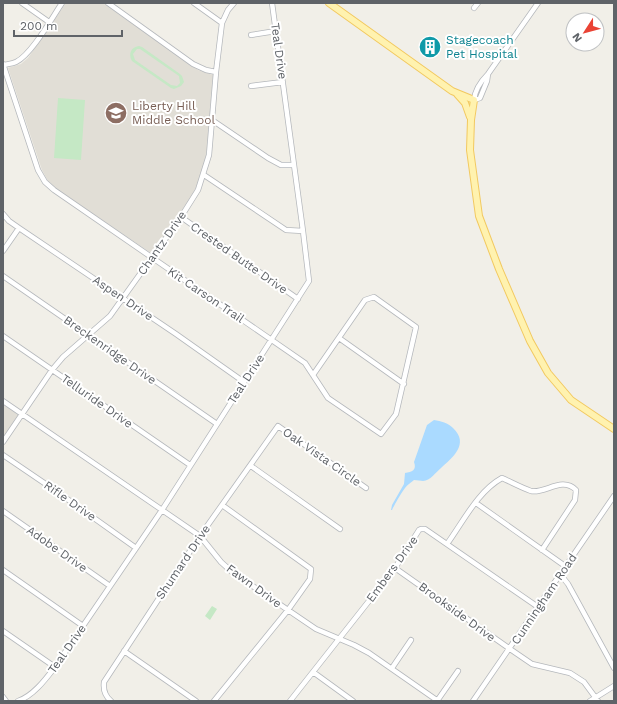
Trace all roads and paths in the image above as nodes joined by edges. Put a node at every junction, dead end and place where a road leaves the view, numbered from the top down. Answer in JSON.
{"nodes":[{"id":1,"x":22,"y":3,"type":"edge"},
{"id":2,"x":62,"y":3,"type":"edge"},
{"id":3,"x":108,"y":3,"type":"edge"},
{"id":4,"x":194,"y":3,"type":"edge"},
{"id":5,"x":234,"y":3,"type":"edge"},
{"id":6,"x":272,"y":3,"type":"edge"},
{"id":7,"x":329,"y":3,"type":"edge"},
{"id":8,"x":478,"y":3,"type":"edge"},
{"id":9,"x":538,"y":3,"type":"edge"},
{"id":10,"x":474,"y":8,"type":"dead end"},
{"id":11,"x":49,"y":22,"type":"junction"},
{"id":12,"x":222,"y":23,"type":"junction"},
{"id":13,"x":276,"y":31,"type":"junction"},
{"id":14,"x":251,"y":35,"type":"dead end"},
{"id":15,"x":3,"y":65,"type":"edge"},
{"id":16,"x":216,"y":72,"type":"junction"},
{"id":17,"x":283,"y":82,"type":"junction"},
{"id":18,"x":251,"y":86,"type":"dead end"},
{"id":19,"x":452,"y":91,"type":"junction"},
{"id":20,"x":474,"y":100,"type":"junction"},
{"id":21,"x":212,"y":120,"type":"junction"},
{"id":22,"x":471,"y":120,"type":"junction"},
{"id":23,"x":294,"y":165,"type":"junction"},
{"id":24,"x":204,"y":174,"type":"junction"},
{"id":25,"x":3,"y":214,"type":"edge"},
{"id":26,"x":180,"y":217,"type":"junction"},
{"id":27,"x":19,"y":228,"type":"junction"},
{"id":28,"x":303,"y":231,"type":"junction"},
{"id":29,"x":3,"y":251,"type":"edge"},
{"id":30,"x":152,"y":258,"type":"junction"},
{"id":31,"x":3,"y":276,"type":"edge"},
{"id":32,"x":123,"y":299,"type":"junction"},
{"id":33,"x":298,"y":299,"type":"junction"},
{"id":34,"x":89,"y":335,"type":"junction"},
{"id":35,"x":3,"y":336,"type":"edge"},
{"id":36,"x":339,"y":338,"type":"junction"},
{"id":37,"x":272,"y":340,"type":"junction"},
{"id":38,"x":52,"y":370,"type":"junction"},
{"id":39,"x":312,"y":375,"type":"junction"},
{"id":40,"x":244,"y":382,"type":"junction"},
{"id":41,"x":404,"y":384,"type":"junction"},
{"id":42,"x":3,"y":401,"type":"edge"},
{"id":43,"x":22,"y":414,"type":"junction"},
{"id":44,"x":217,"y":424,"type":"junction"},
{"id":45,"x":278,"y":426,"type":"joint"},
{"id":46,"x":614,"y":429,"type":"edge"},
{"id":47,"x":3,"y":442,"type":"edge"},
{"id":48,"x":3,"y":456,"type":"edge"},
{"id":49,"x":190,"y":465,"type":"junction"},
{"id":50,"x":251,"y":466,"type":"junction"},
{"id":51,"x":366,"y":488,"type":"dead end"},
{"id":52,"x":614,"y":496,"type":"edge"},
{"id":53,"x":476,"y":503,"type":"junction"},
{"id":54,"x":222,"y":505,"type":"junction"},
{"id":55,"x":162,"y":510,"type":"junction"},
{"id":56,"x":3,"y":511,"type":"edge"},
{"id":57,"x":340,"y":529,"type":"dead end"},
{"id":58,"x":200,"y":536,"type":"junction"},
{"id":59,"x":447,"y":544,"type":"junction"},
{"id":60,"x":136,"y":548,"type":"junction"},
{"id":61,"x":542,"y":550,"type":"junction"},
{"id":62,"x":565,"y":566,"type":"junction"},
{"id":63,"x":395,"y":568,"type":"junction"},
{"id":64,"x":3,"y":570,"type":"edge"},
{"id":65,"x":560,"y":574,"type":"junction"},
{"id":66,"x":110,"y":586,"type":"junction"},
{"id":67,"x":538,"y":607,"type":"junction"},
{"id":68,"x":288,"y":610,"type":"junction"},
{"id":69,"x":83,"y":626,"type":"junction"},
{"id":70,"x":3,"y":631,"type":"edge"},
{"id":71,"x":339,"y":639,"type":"junction"},
{"id":72,"x":411,"y":640,"type":"dead end"},
{"id":73,"x":510,"y":649,"type":"junction"},
{"id":74,"x":124,"y":651,"type":"junction"},
{"id":75,"x":55,"y":667,"type":"junction"},
{"id":76,"x":392,"y":668,"type":"junction"},
{"id":77,"x":614,"y":668,"type":"edge"},
{"id":78,"x":458,"y":671,"type":"dead end"},
{"id":79,"x":312,"y":672,"type":"junction"},
{"id":80,"x":614,"y":686,"type":"edge"},
{"id":81,"x":3,"y":697,"type":"edge"},
{"id":82,"x":597,"y":699,"type":"edge"},
{"id":83,"x":6,"y":701,"type":"edge"},
{"id":84,"x":18,"y":701,"type":"edge"},
{"id":85,"x":111,"y":701,"type":"edge"},
{"id":86,"x":196,"y":701,"type":"edge"},
{"id":87,"x":214,"y":701,"type":"edge"},
{"id":88,"x":290,"y":701,"type":"edge"},
{"id":89,"x":353,"y":701,"type":"edge"},
{"id":90,"x":438,"y":701,"type":"edge"},
{"id":91,"x":473,"y":701,"type":"edge"},
{"id":92,"x":590,"y":701,"type":"edge"}],
"edges":[{"from":1,"to":11,"type":"street"},
{"from":2,"to":11,"type":"street"},
{"from":3,"to":16,"type":"street"},
{"from":4,"to":12,"type":"street"},
{"from":5,"to":12,"type":"street","name":"Chantz Drive"},
{"from":6,"to":13,"type":"street","name":"Teal Drive"},
{"from":7,"to":19,"type":"main road"},
{"from":8,"to":10,"type":"street"},
{"from":9,"to":20,"type":"street"},
{"from":11,"to":15,"type":"street"},
{"from":12,"to":16,"type":"street","name":"Chantz Drive"},
{"from":13,"to":14,"type":"street"},
{"from":13,"to":17,"type":"street","name":"Teal Drive"},
{"from":15,"to":30,"type":"street","name":"Kit Carson Trail"},
{"from":16,"to":21,"type":"street","name":"Chantz Drive"},
{"from":17,"to":18,"type":"street"},
{"from":17,"to":23,"type":"street","name":"Teal Drive"},
{"from":19,"to":20,"type":"main road"},
{"from":19,"to":22,"type":"main road"},
{"from":20,"to":22,"type":"main road"},
{"from":21,"to":23,"type":"street"},
{"from":21,"to":24,"type":"street","name":"Chantz Drive"},
{"from":22,"to":46,"type":"main road"},
{"from":23,"to":28,"type":"street","name":"Teal Drive"},
{"from":24,"to":26,"type":"street","name":"Chantz Drive"},
{"from":24,"to":28,"type":"street"},
{"from":25,"to":27,"type":"street","name":"Aspen Drive"},
{"from":26,"to":30,"type":"street","name":"Chantz Drive"},
{"from":26,"to":33,"type":"street","name":"Crested Butte Drive"},
{"from":27,"to":29,"type":"street"},
{"from":27,"to":32,"type":"street","name":"Aspen Drive"},
{"from":28,"to":33,"type":"street","name":"Teal Drive"},
{"from":30,"to":32,"type":"street","name":"Chantz Drive"},
{"from":30,"to":37,"type":"street","name":"Kit Carson Trail"},
{"from":31,"to":34,"type":"street","name":"Breckenridge Drive"},
{"from":32,"to":34,"type":"street","name":"Chantz Drive"},
{"from":32,"to":40,"type":"street","name":"Aspen Drive"},
{"from":33,"to":37,"type":"street","name":"Teal Drive"},
{"from":34,"to":38,"type":"street","name":"Chantz Drive"},
{"from":34,"to":44,"type":"street","name":"Breckenridge Drive"},
{"from":35,"to":38,"type":"street","name":"Telluride Drive"},
{"from":36,"to":39,"type":"street"},
{"from":36,"to":41,"type":"street"},
{"from":36,"to":41,"type":"street"},
{"from":37,"to":39,"type":"street","name":"Kit Carson Trail"},
{"from":37,"to":40,"type":"street","name":"Teal Drive"},
{"from":38,"to":43,"type":"street","name":"Chantz Drive"},
{"from":38,"to":49,"type":"street","name":"Telluride Drive"},
{"from":39,"to":41,"type":"street","name":"Kit Carson Trail"},
{"from":40,"to":44,"type":"street","name":"Teal Drive"},
{"from":42,"to":43,"type":"street","name":"Fawn Drive"},
{"from":43,"to":47,"type":"street","name":"Chantz Drive"},
{"from":43,"to":55,"type":"street","name":"Fawn Drive"},
{"from":44,"to":49,"type":"street","name":"Teal Drive"},
{"from":45,"to":50,"type":"street","name":"Shumard Drive"},
{"from":45,"to":51,"type":"street","name":"Oak Vista Circle"},
{"from":48,"to":60,"type":"street","name":"Rifle Drive"},
{"from":49,"to":55,"type":"street","name":"Teal Drive"},
{"from":50,"to":54,"type":"street","name":"Shumard Drive"},
{"from":50,"to":57,"type":"street"},
{"from":52,"to":62,"type":"street","name":"Cunningham Road"},
{"from":53,"to":59,"type":"street"},
{"from":53,"to":61,"type":"street"},
{"from":53,"to":61,"type":"street"},
{"from":54,"to":58,"type":"street","name":"Shumard Drive"},
{"from":54,"to":68,"type":"street"},
{"from":55,"to":58,"type":"street","name":"Fawn Drive"},
{"from":55,"to":60,"type":"street","name":"Teal Drive"},
{"from":56,"to":66,"type":"street","name":"Adobe Drive"},
{"from":58,"to":68,"type":"street","name":"Fawn Drive"},
{"from":58,"to":74,"type":"street","name":"Shumard Drive"},
{"from":59,"to":63,"type":"street","name":"Embers Drive"},
{"from":59,"to":67,"type":"street","name":"Embers Drive"},
{"from":60,"to":66,"type":"street","name":"Teal Drive"},
{"from":61,"to":62,"type":"street"},
{"from":62,"to":65,"type":"street","name":"Cunningham Road"},
{"from":63,"to":71,"type":"street","name":"Embers Drive"},
{"from":63,"to":73,"type":"street","name":"Brookside Drive"},
{"from":64,"to":69,"type":"street"},
{"from":65,"to":67,"type":"street","name":"Cunningham Road"},
{"from":65,"to":77,"type":"street"},
{"from":66,"to":69,"type":"street","name":"Teal Drive"},
{"from":67,"to":73,"type":"street","name":"Cunningham Road"},
{"from":68,"to":71,"type":"street","name":"Fawn Drive"},
{"from":68,"to":87,"type":"street"},
{"from":69,"to":75,"type":"street","name":"Teal Drive"},
{"from":70,"to":75,"type":"street"},
{"from":71,"to":76,"type":"street","name":"Fawn Drive"},
{"from":71,"to":79,"type":"street","name":"Embers Drive"},
{"from":72,"to":76,"type":"street"},
{"from":73,"to":82,"type":"street","name":"Brookside Drive"},
{"from":73,"to":91,"type":"street","name":"Cunningham Road"},
{"from":74,"to":85,"type":"street","name":"Shumard Drive"},
{"from":74,"to":86,"type":"street"},
{"from":75,"to":84,"type":"street","name":"Teal Drive"},
{"from":76,"to":90,"type":"street","name":"Fawn Drive"},
{"from":78,"to":90,"type":"street"},
{"from":79,"to":88,"type":"street","name":"Embers Drive"},
{"from":79,"to":89,"type":"street"},
{"from":80,"to":82,"type":"street"},
{"from":81,"to":83,"type":"street"},
{"from":82,"to":92,"type":"street"}]}
